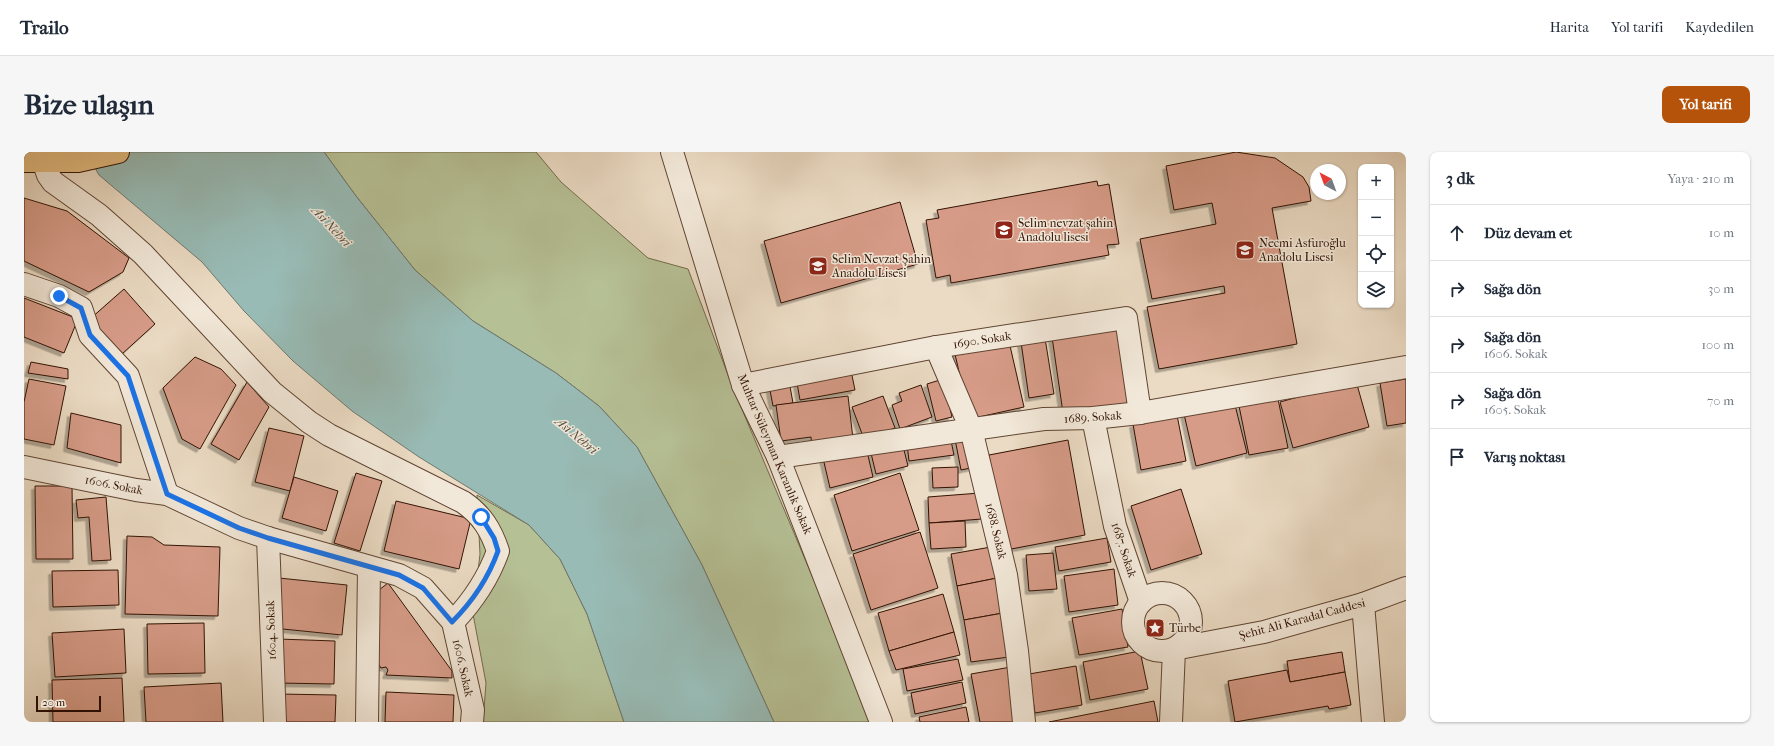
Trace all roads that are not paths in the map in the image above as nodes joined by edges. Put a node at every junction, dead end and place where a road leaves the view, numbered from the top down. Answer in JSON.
{"nodes":[{"id":1,"x":118,"y":152,"type":"edge"},
{"id":2,"x":660,"y":152,"type":"edge"},
{"id":3,"x":672,"y":152,"type":"edge"},
{"id":4,"x":682,"y":152,"type":"edge"},
{"id":5,"x":33,"y":161,"type":"edge"},
{"id":6,"x":687,"y":205,"type":"junction"},
{"id":7,"x":24,"y":284,"type":"edge"},
{"id":8,"x":936,"y":347,"type":"junction"},
{"id":9,"x":1406,"y":367,"type":"edge"},
{"id":10,"x":744,"y":385,"type":"junction"},
{"id":11,"x":1140,"y":413,"type":"junction"},
{"id":12,"x":1093,"y":418,"type":"junction"},
{"id":13,"x":971,"y":429,"type":"junction"},
{"id":14,"x":778,"y":457,"type":"junction"},
{"id":15,"x":24,"y":467,"type":"edge"},
{"id":16,"x":167,"y":494,"type":"junction"},
{"id":17,"x":268,"y":538,"type":"junction"},
{"id":18,"x":369,"y":568,"type":"junction"},
{"id":19,"x":1406,"y":588,"type":"edge"},
{"id":20,"x":1141,"y":602,"type":"junction"},
{"id":21,"x":1363,"y":604,"type":"junction"},
{"id":22,"x":452,"y":622,"type":"junction"},
{"id":23,"x":1174,"y":649,"type":"junction"},
{"id":24,"x":275,"y":722,"type":"edge"},
{"id":25,"x":367,"y":722,"type":"edge"},
{"id":26,"x":472,"y":722,"type":"edge"},
{"id":27,"x":881,"y":722,"type":"edge"},
{"id":28,"x":1024,"y":722,"type":"edge"},
{"id":29,"x":1171,"y":722,"type":"edge"},
{"id":30,"x":1373,"y":722,"type":"edge"}],
"edges":[{"from":1,"to":5,"type":"main road"},
{"from":2,"to":6,"type":"street","name":"Muhtar Süleyman Karanlık Sokak"},
{"from":3,"to":6,"type":"street","name":"Muhtar Süleyman Karanlık Sokak"},
{"from":4,"to":6,"type":"street","name":"Muhtar Süleyman Karanlık Sokak"},
{"from":5,"to":22,"type":"street"},
{"from":6,"to":10,"type":"street","name":"Muhtar Süleyman Karanlık Sokak"},
{"from":7,"to":16,"type":"street"},
{"from":8,"to":10,"type":"street","name":"1690. Sokak"},
{"from":8,"to":11,"type":"street","name":"1690. Sokak"},
{"from":8,"to":13,"type":"street","name":"1688. Sokak"},
{"from":9,"to":11,"type":"street","name":"1689. Sokak"},
{"from":10,"to":14,"type":"street","name":"Muhtar Süleyman Karanlık Sokak"},
{"from":11,"to":12,"type":"street","name":"1689. Sokak"},
{"from":12,"to":13,"type":"street","name":"1689. Sokak"},
{"from":12,"to":20,"type":"street","name":"1687. Sokak"},
{"from":13,"to":14,"type":"street","name":"1689. Sokak"},
{"from":13,"to":28,"type":"street","name":"1688. Sokak"},
{"from":14,"to":27,"type":"street","name":"Muhtar Süleyman Karanlık Sokak"},
{"from":15,"to":16,"type":"street","name":"1606. Sokak"},
{"from":16,"to":17,"type":"street","name":"1606. Sokak"},
{"from":17,"to":18,"type":"street","name":"1606. Sokak"},
{"from":17,"to":24,"type":"street","name":"1604. Sokak"},
{"from":18,"to":22,"type":"street","name":"1606. Sokak"},
{"from":18,"to":25,"type":"street"},
{"from":19,"to":21,"type":"street","name":"Şehit Ali Karadal Caddesi"},
{"from":20,"to":23,"type":"street"},
{"from":20,"to":23,"type":"street"},
{"from":21,"to":23,"type":"street","name":"Şehit Ali Karadal Caddesi"},
{"from":21,"to":30,"type":"street"},
{"from":22,"to":26,"type":"street","name":"1606. Sokak"},
{"from":23,"to":29,"type":"street"}]}
